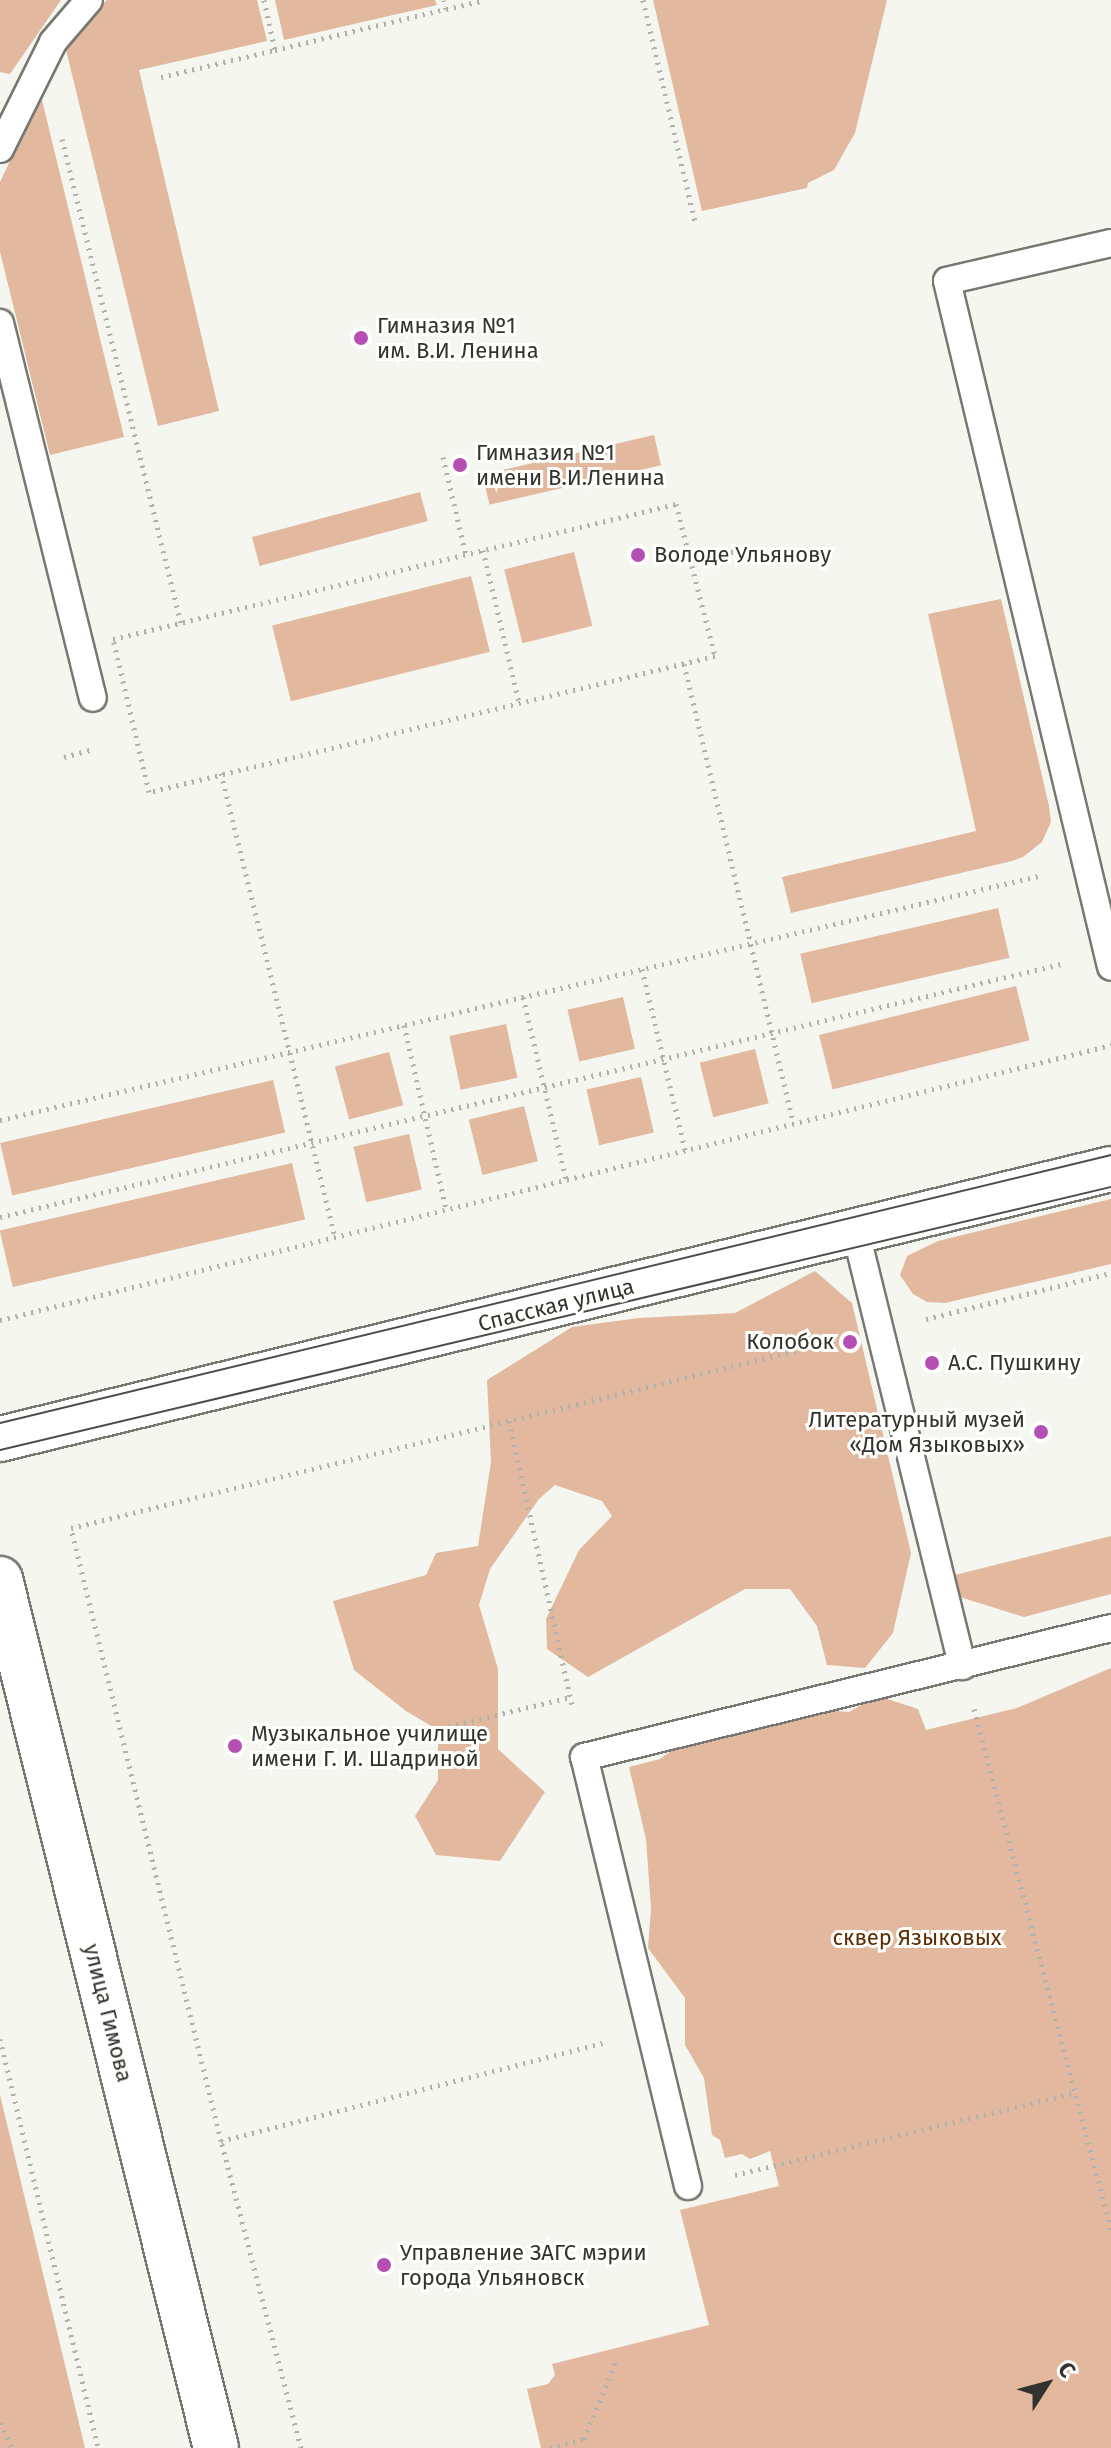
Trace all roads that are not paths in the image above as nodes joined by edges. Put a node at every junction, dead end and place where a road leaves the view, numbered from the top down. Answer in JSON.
{"nodes":[{"id":1,"x":89,"y":0,"type":"edge"},
{"id":2,"x":0,"y":149,"type":"edge"},
{"id":3,"x":1111,"y":243,"type":"edge"},
{"id":4,"x":0,"y":323,"type":"edge"},
{"id":5,"x":93,"y":698,"type":"dead end"},
{"id":6,"x":1109,"y":960,"type":"edge"},
{"id":7,"x":1111,"y":1169,"type":"edge"},
{"id":8,"x":856,"y":1233,"type":"junction"},
{"id":9,"x":0,"y":1439,"type":"edge"},
{"id":10,"x":0,"y":1579,"type":"edge"},
{"id":11,"x":1111,"y":1628,"type":"edge"},
{"id":12,"x":962,"y":1666,"type":"junction"},
{"id":13,"x":688,"y":2186,"type":"road end"},
{"id":14,"x":216,"y":2448,"type":"edge"}],
"edges":[{"from":1,"to":2,"type":"lane"},
{"from":3,"to":6,"type":"lane"},
{"from":4,"to":5,"type":"lane"},
{"from":7,"to":8,"type":"street","name":"Спасская улица"},
{"from":8,"to":9,"type":"street","name":"Спасская улица"},
{"from":8,"to":12,"type":"lane"},
{"from":10,"to":14,"type":"street","name":"улица Гимова"},
{"from":11,"to":12,"type":"lane"},
{"from":12,"to":13,"type":"lane"}]}
